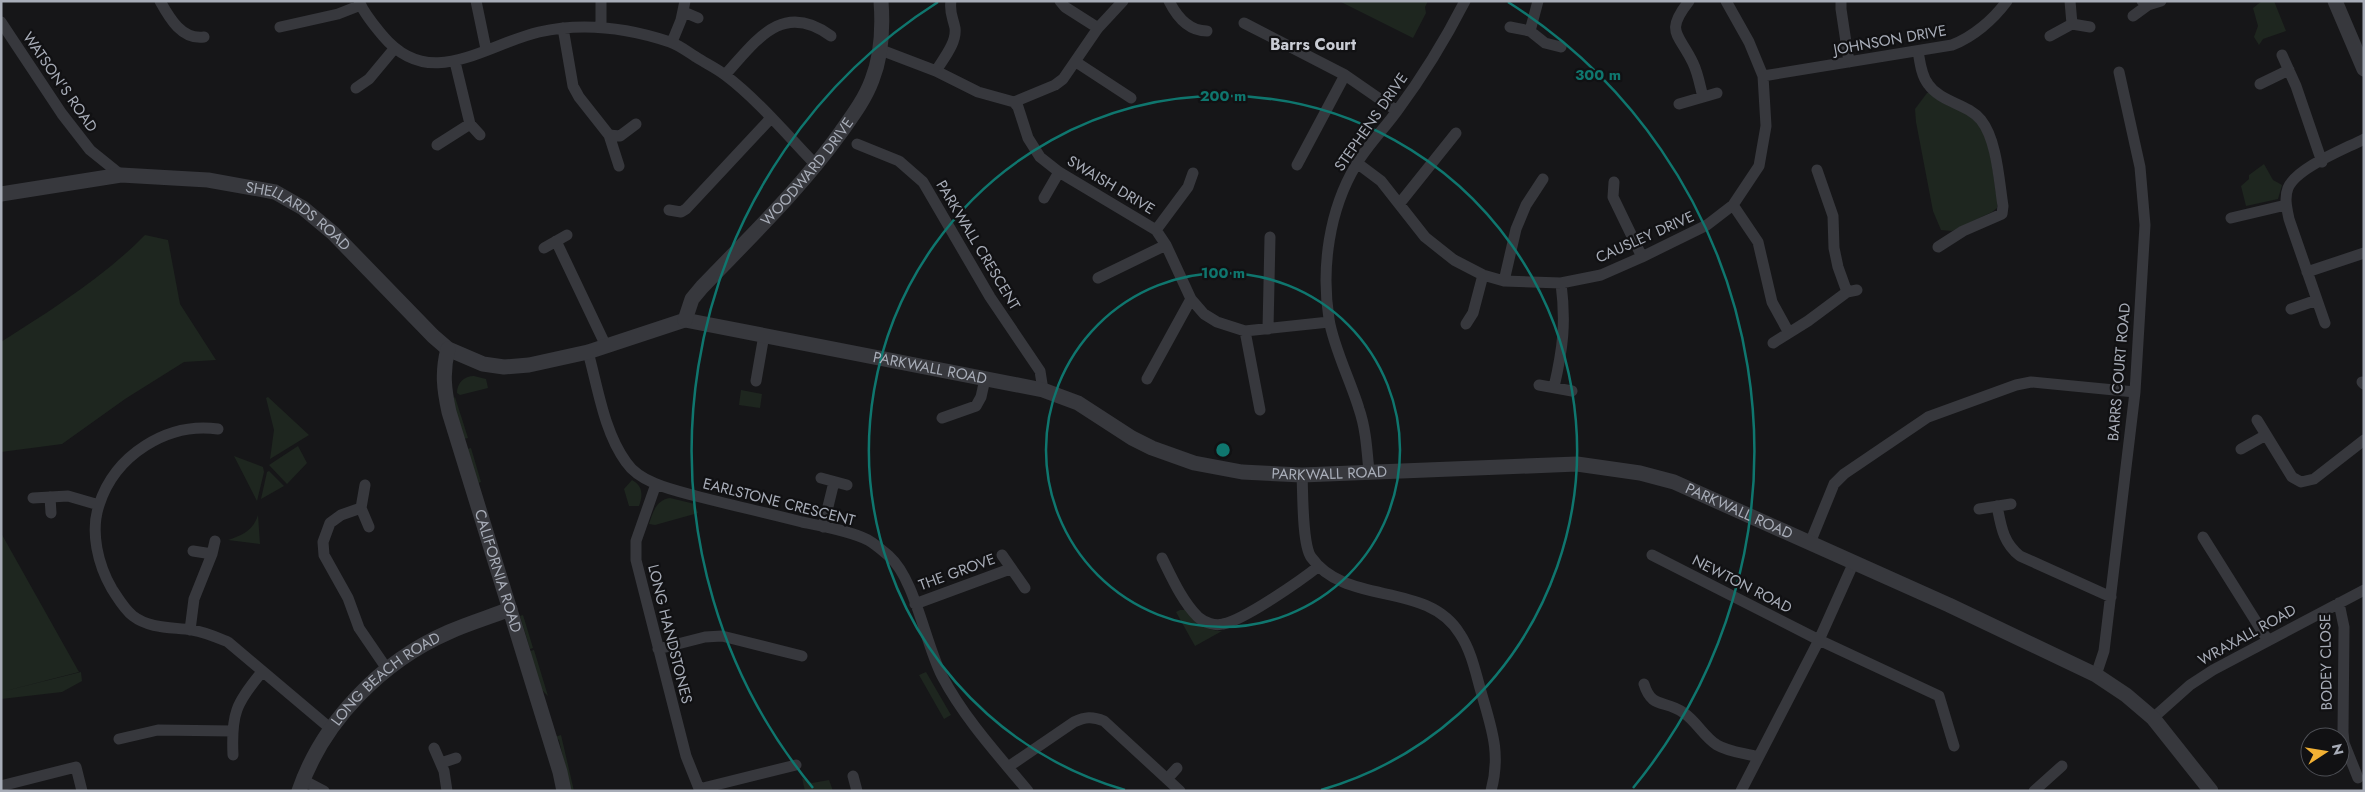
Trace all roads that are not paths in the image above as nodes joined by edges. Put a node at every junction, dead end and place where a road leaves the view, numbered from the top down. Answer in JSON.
{"nodes":[{"id":1,"x":160,"y":1,"type":"edge"},
{"id":2,"x":476,"y":1,"type":"edge"},
{"id":3,"x":601,"y":1,"type":"edge"},
{"id":4,"x":881,"y":1,"type":"edge"},
{"id":5,"x":951,"y":1,"type":"edge"},
{"id":6,"x":1060,"y":1,"type":"edge"},
{"id":7,"x":1123,"y":1,"type":"edge"},
{"id":8,"x":1170,"y":1,"type":"edge"},
{"id":9,"x":1465,"y":1,"type":"edge"},
{"id":10,"x":1538,"y":1,"type":"edge"},
{"id":11,"x":1690,"y":1,"type":"edge"},
{"id":12,"x":1726,"y":1,"type":"edge"},
{"id":13,"x":1842,"y":1,"type":"edge"},
{"id":14,"x":2007,"y":1,"type":"edge"},
{"id":15,"x":2070,"y":1,"type":"edge"},
{"id":16,"x":2161,"y":1,"type":"edge"},
{"id":17,"x":2335,"y":1,"type":"edge"},
{"id":18,"x":360,"y":3,"type":"edge"},
{"id":19,"x":2145,"y":3,"type":"edge"},
{"id":20,"x":684,"y":6,"type":"edge"},
{"id":21,"x":2133,"y":16,"type":"dead end"},
{"id":22,"x":698,"y":18,"type":"dead end"},
{"id":23,"x":1,"y":22,"type":"edge"},
{"id":24,"x":1244,"y":23,"type":"dead end"},
{"id":25,"x":2072,"y":24,"type":"junction"},
{"id":26,"x":280,"y":27,"type":"dead end"},
{"id":27,"x":601,"y":27,"type":"junction"},
{"id":28,"x":1510,"y":27,"type":"dead end"},
{"id":29,"x":2090,"y":27,"type":"dead end"},
{"id":30,"x":563,"y":28,"type":"junction"},
{"id":31,"x":1098,"y":28,"type":"junction"},
{"id":32,"x":1207,"y":31,"type":"dead end"},
{"id":33,"x":1530,"y":31,"type":"junction"},
{"id":34,"x":831,"y":36,"type":"dead end"},
{"id":35,"x":2050,"y":36,"type":"dead end"},
{"id":36,"x":204,"y":37,"type":"dead end"},
{"id":37,"x":672,"y":42,"type":"junction"},
{"id":38,"x":1562,"y":47,"type":"dead end"},
{"id":39,"x":394,"y":49,"type":"junction"},
{"id":40,"x":486,"y":49,"type":"junction"},
{"id":41,"x":880,"y":50,"type":"junction"},
{"id":42,"x":1918,"y":51,"type":"junction"},
{"id":43,"x":2360,"y":52,"type":"edge"},
{"id":44,"x":2282,"y":55,"type":"dead end"},
{"id":45,"x":455,"y":62,"type":"junction"},
{"id":46,"x":1076,"y":62,"type":"junction"},
{"id":47,"x":1849,"y":62,"type":"junction"},
{"id":48,"x":2364,"y":69,"type":"edge"},
{"id":49,"x":2289,"y":70,"type":"junction"},
{"id":50,"x":936,"y":71,"type":"junction"},
{"id":51,"x":2119,"y":72,"type":"dead end"},
{"id":52,"x":725,"y":75,"type":"junction"},
{"id":53,"x":1345,"y":75,"type":"junction"},
{"id":54,"x":1763,"y":76,"type":"junction"},
{"id":55,"x":2260,"y":84,"type":"dead end"},
{"id":56,"x":356,"y":88,"type":"dead end"},
{"id":57,"x":1717,"y":93,"type":"dead end"},
{"id":58,"x":1703,"y":97,"type":"junction"},
{"id":59,"x":1131,"y":98,"type":"dead end"},
{"id":60,"x":1014,"y":102,"type":"junction"},
{"id":61,"x":1679,"y":104,"type":"dead end"},
{"id":62,"x":1397,"y":111,"type":"junction"},
{"id":63,"x":771,"y":118,"type":"junction"},
{"id":64,"x":470,"y":124,"type":"junction"},
{"id":65,"x":636,"y":124,"type":"dead end"},
{"id":66,"x":1456,"y":133,"type":"dead end"},
{"id":67,"x":480,"y":135,"type":"dead end"},
{"id":68,"x":609,"y":135,"type":"junction"},
{"id":69,"x":2364,"y":139,"type":"edge"},
{"id":70,"x":857,"y":144,"type":"dead end"},
{"id":71,"x":437,"y":145,"type":"dead end"},
{"id":72,"x":2322,"y":162,"type":"junction"},
{"id":73,"x":1357,"y":163,"type":"junction"},
{"id":74,"x":1297,"y":165,"type":"dead end"},
{"id":75,"x":618,"y":166,"type":"dead end"},
{"id":76,"x":817,"y":166,"type":"junction"},
{"id":77,"x":1817,"y":170,"type":"dead end"},
{"id":78,"x":1059,"y":172,"type":"junction"},
{"id":79,"x":1193,"y":172,"type":"dead end"},
{"id":80,"x":121,"y":176,"type":"junction"},
{"id":81,"x":1543,"y":179,"type":"dead end"},
{"id":82,"x":1614,"y":182,"type":"dead end"},
{"id":83,"x":1,"y":194,"type":"edge"},
{"id":84,"x":1044,"y":198,"type":"dead end"},
{"id":85,"x":1400,"y":203,"type":"junction"},
{"id":86,"x":2286,"y":205,"type":"junction"},
{"id":87,"x":1733,"y":206,"type":"junction"},
{"id":88,"x":669,"y":210,"type":"dead end"},
{"id":89,"x":2231,"y":218,"type":"dead end"},
{"id":90,"x":1156,"y":230,"type":"junction"},
{"id":91,"x":567,"y":235,"type":"dead end"},
{"id":92,"x":1270,"y":238,"type":"dead end"},
{"id":93,"x":556,"y":242,"type":"junction"},
{"id":94,"x":1166,"y":245,"type":"junction"},
{"id":95,"x":1938,"y":247,"type":"dead end"},
{"id":96,"x":544,"y":248,"type":"dead end"},
{"id":97,"x":2364,"y":253,"type":"edge"},
{"id":98,"x":1642,"y":257,"type":"junction"},
{"id":99,"x":2307,"y":272,"type":"junction"},
{"id":100,"x":1483,"y":274,"type":"junction"},
{"id":101,"x":1098,"y":278,"type":"dead end"},
{"id":102,"x":1504,"y":281,"type":"junction"},
{"id":103,"x":1562,"y":283,"type":"junction"},
{"id":104,"x":1191,"y":299,"type":"junction"},
{"id":105,"x":2317,"y":300,"type":"junction"},
{"id":106,"x":2291,"y":309,"type":"dead end"},
{"id":107,"x":685,"y":320,"type":"junction"},
{"id":108,"x":1329,"y":322,"type":"junction"},
{"id":109,"x":2325,"y":323,"type":"dead end"},
{"id":110,"x":1466,"y":324,"type":"dead end"},
{"id":111,"x":1268,"y":329,"type":"junction"},
{"id":112,"x":1245,"y":331,"type":"junction"},
{"id":113,"x":1789,"y":333,"type":"junction"},
{"id":114,"x":764,"y":335,"type":"junction"},
{"id":115,"x":1773,"y":343,"type":"dead end"},
{"id":116,"x":606,"y":346,"type":"junction"},
{"id":117,"x":448,"y":349,"type":"junction"},
{"id":118,"x":588,"y":352,"type":"junction"},
{"id":119,"x":548,"y":362,"type":"joint"},
{"id":120,"x":985,"y":379,"type":"junction"},
{"id":121,"x":1147,"y":379,"type":"dead end"},
{"id":122,"x":756,"y":381,"type":"dead end"},
{"id":123,"x":1539,"y":385,"type":"dead end"},
{"id":124,"x":1554,"y":387,"type":"junction"},
{"id":125,"x":1044,"y":390,"type":"junction"},
{"id":126,"x":1572,"y":391,"type":"dead end"},
{"id":127,"x":2134,"y":392,"type":"junction"},
{"id":128,"x":1260,"y":410,"type":"dead end"},
{"id":129,"x":942,"y":418,"type":"dead end"},
{"id":130,"x":2257,"y":420,"type":"dead end"},
{"id":131,"x":218,"y":429,"type":"dead end"},
{"id":132,"x":2266,"y":435,"type":"junction"},
{"id":133,"x":2364,"y":440,"type":"edge"},
{"id":134,"x":2241,"y":449,"type":"dead end"},
{"id":135,"x":1369,"y":472,"type":"junction"},
{"id":136,"x":1302,"y":475,"type":"junction"},
{"id":137,"x":821,"y":478,"type":"dead end"},
{"id":138,"x":834,"y":482,"type":"junction"},
{"id":139,"x":656,"y":484,"type":"junction"},
{"id":140,"x":365,"y":485,"type":"dead end"},
{"id":141,"x":847,"y":485,"type":"dead end"},
{"id":142,"x":50,"y":497,"type":"junction"},
{"id":143,"x":33,"y":498,"type":"dead end"},
{"id":144,"x":2012,"y":504,"type":"dead end"},
{"id":145,"x":99,"y":505,"type":"junction"},
{"id":146,"x":1997,"y":506,"type":"junction"},
{"id":147,"x":361,"y":508,"type":"junction"},
{"id":148,"x":1979,"y":509,"type":"dead end"},
{"id":149,"x":51,"y":513,"type":"dead end"},
{"id":150,"x":823,"y":526,"type":"junction"},
{"id":151,"x":369,"y":528,"type":"dead end"},
{"id":152,"x":2203,"y":537,"type":"dead end"},
{"id":153,"x":214,"y":541,"type":"dead end"},
{"id":154,"x":1810,"y":543,"type":"junction"},
{"id":155,"x":193,"y":551,"type":"dead end"},
{"id":156,"x":212,"y":554,"type":"junction"},
{"id":157,"x":1002,"y":555,"type":"dead end"},
{"id":158,"x":1652,"y":555,"type":"dead end"},
{"id":159,"x":1162,"y":558,"type":"dead end"},
{"id":160,"x":1854,"y":562,"type":"junction"},
{"id":161,"x":1319,"y":566,"type":"junction"},
{"id":162,"x":1010,"y":569,"type":"junction"},
{"id":163,"x":1025,"y":588,"type":"dead end"},
{"id":164,"x":2364,"y":590,"type":"edge"},
{"id":165,"x":2111,"y":597,"type":"junction"},
{"id":166,"x":2339,"y":603,"type":"junction"},
{"id":167,"x":914,"y":604,"type":"junction"},
{"id":168,"x":510,"y":609,"type":"junction"},
{"id":169,"x":190,"y":630,"type":"junction"},
{"id":170,"x":2267,"y":639,"type":"junction"},
{"id":171,"x":1819,"y":640,"type":"junction"},
{"id":172,"x":658,"y":649,"type":"junction"},
{"id":173,"x":802,"y":656,"type":"dead end"},
{"id":174,"x":387,"y":669,"type":"junction"},
{"id":175,"x":262,"y":672,"type":"junction"},
{"id":176,"x":2096,"y":674,"type":"junction"},
{"id":177,"x":1644,"y":684,"type":"dead end"},
{"id":178,"x":2153,"y":718,"type":"junction"},
{"id":179,"x":331,"y":729,"type":"junction"},
{"id":180,"x":232,"y":731,"type":"junction"},
{"id":181,"x":119,"y":739,"type":"dead end"},
{"id":182,"x":1954,"y":746,"type":"dead end"},
{"id":183,"x":434,"y":748,"type":"dead end"},
{"id":184,"x":233,"y":754,"type":"dead end"},
{"id":185,"x":1758,"y":757,"type":"junction"},
{"id":186,"x":456,"y":758,"type":"dead end"},
{"id":187,"x":441,"y":763,"type":"junction"},
{"id":188,"x":796,"y":765,"type":"dead end"},
{"id":189,"x":2062,"y":766,"type":"dead end"},
{"id":190,"x":1008,"y":767,"type":"junction"},
{"id":191,"x":1177,"y":768,"type":"dead end"},
{"id":192,"x":852,"y":776,"type":"dead end"},
{"id":193,"x":1167,"y":779,"type":"junction"},
{"id":194,"x":2357,"y":781,"type":"edge"},
{"id":195,"x":301,"y":785,"type":"edge"},
{"id":196,"x":1,"y":786,"type":"edge"},
{"id":197,"x":2040,"y":789,"type":"edge"},
{"id":198,"x":700,"y":790,"type":"edge"},
{"id":199,"x":1743,"y":790,"type":"edge"},
{"id":200,"x":82,"y":791,"type":"edge"},
{"id":201,"x":324,"y":791,"type":"edge"},
{"id":202,"x":447,"y":791,"type":"edge"},
{"id":203,"x":564,"y":791,"type":"edge"},
{"id":204,"x":857,"y":791,"type":"edge"},
{"id":205,"x":1028,"y":791,"type":"edge"},
{"id":206,"x":1180,"y":791,"type":"edge"},
{"id":207,"x":1491,"y":791,"type":"edge"},
{"id":208,"x":2211,"y":791,"type":"edge"}],
"edges":[{"from":1,"to":36,"type":"street"},
{"from":2,"to":40,"type":"street"},
{"from":3,"to":27,"type":"street"},
{"from":4,"to":41,"type":"street","name":"WOODWARD DRIVE"},
{"from":5,"to":50,"type":"street"},
{"from":6,"to":31,"type":"street"},
{"from":7,"to":31,"type":"street"},
{"from":8,"to":32,"type":"street"},
{"from":9,"to":62,"type":"street","name":"STEPHENS DRIVE"},
{"from":10,"to":33,"type":"street"},
{"from":11,"to":58,"type":"street"},
{"from":12,"to":54,"type":"street","name":"CAUSLEY DRIVE"},
{"from":13,"to":47,"type":"street"},
{"from":14,"to":42,"type":"street","name":"JOHNSON DRIVE"},
{"from":15,"to":25,"type":"street"},
{"from":16,"to":19,"type":"street"},
{"from":17,"to":43,"type":"street"},
{"from":18,"to":26,"type":"street"},
{"from":18,"to":39,"type":"street"},
{"from":19,"to":21,"type":"street"},
{"from":20,"to":22,"type":"street"},
{"from":20,"to":37,"type":"street"},
{"from":23,"to":80,"type":"street","name":"WATSON'S ROAD"},
{"from":24,"to":53,"type":"street"},
{"from":25,"to":29,"type":"street"},
{"from":25,"to":35,"type":"street"},
{"from":27,"to":30,"type":"street"},
{"from":27,"to":37,"type":"street"},
{"from":28,"to":33,"type":"street"},
{"from":30,"to":40,"type":"street"},
{"from":30,"to":68,"type":"street"},
{"from":31,"to":46,"type":"street"},
{"from":33,"to":38,"type":"street"},
{"from":34,"to":52,"type":"street"},
{"from":37,"to":52,"type":"street"},
{"from":39,"to":45,"type":"street"},
{"from":39,"to":56,"type":"street"},
{"from":40,"to":45,"type":"street"},
{"from":41,"to":50,"type":"street"},
{"from":41,"to":76,"type":"street","name":"WOODWARD DRIVE"},
{"from":42,"to":47,"type":"street","name":"JOHNSON DRIVE"},
{"from":42,"to":95,"type":"street"},
{"from":43,"to":48,"type":"street"},
{"from":44,"to":49,"type":"street"},
{"from":45,"to":64,"type":"street"},
{"from":46,"to":59,"type":"street"},
{"from":46,"to":60,"type":"street"},
{"from":47,"to":54,"type":"street","name":"JOHNSON DRIVE"},
{"from":49,"to":55,"type":"street"},
{"from":49,"to":72,"type":"street"},
{"from":50,"to":60,"type":"street"},
{"from":51,"to":127,"type":"street","name":"BARRS COURT ROAD"},
{"from":52,"to":63,"type":"street"},
{"from":53,"to":62,"type":"street"},
{"from":53,"to":74,"type":"street"},
{"from":54,"to":87,"type":"street","name":"CAUSLEY DRIVE"},
{"from":57,"to":58,"type":"street"},
{"from":58,"to":61,"type":"street"},
{"from":60,"to":78,"type":"street","name":"SWAISH DRIVE"},
{"from":62,"to":73,"type":"street","name":"STEPHENS DRIVE"},
{"from":63,"to":76,"type":"street"},
{"from":63,"to":88,"type":"street"},
{"from":64,"to":67,"type":"street"},
{"from":64,"to":71,"type":"street"},
{"from":65,"to":68,"type":"street"},
{"from":66,"to":85,"type":"street"},
{"from":68,"to":75,"type":"street"},
{"from":69,"to":72,"type":"street"},
{"from":70,"to":125,"type":"street","name":"PARKWALL CRESCENT"},
{"from":72,"to":86,"type":"street"},
{"from":73,"to":85,"type":"street","name":"CAUSLEY DRIVE"},
{"from":73,"to":108,"type":"street","name":"STEPHENS DRIVE"},
{"from":76,"to":107,"type":"street","name":"WOODWARD DRIVE"},
{"from":77,"to":113,"type":"street"},
{"from":78,"to":84,"type":"street"},
{"from":78,"to":90,"type":"street","name":"SWAISH DRIVE"},
{"from":79,"to":90,"type":"street"},
{"from":80,"to":83,"type":"street","name":"SHELLARDS ROAD"},
{"from":80,"to":117,"type":"street","name":"SHELLARDS ROAD"},
{"from":81,"to":102,"type":"street"},
{"from":82,"to":98,"type":"street"},
{"from":85,"to":100,"type":"street","name":"CAUSLEY DRIVE"},
{"from":86,"to":89,"type":"street"},
{"from":86,"to":99,"type":"street"},
{"from":87,"to":98,"type":"street","name":"CAUSLEY DRIVE"},
{"from":87,"to":113,"type":"street"},
{"from":90,"to":94,"type":"street","name":"SWAISH DRIVE"},
{"from":91,"to":93,"type":"street"},
{"from":92,"to":111,"type":"street"},
{"from":93,"to":96,"type":"street"},
{"from":93,"to":116,"type":"street"},
{"from":94,"to":101,"type":"street"},
{"from":94,"to":104,"type":"street","name":"SWAISH DRIVE"},
{"from":97,"to":99,"type":"street"},
{"from":98,"to":103,"type":"street","name":"CAUSLEY DRIVE"},
{"from":99,"to":105,"type":"street"},
{"from":100,"to":102,"type":"street","name":"CAUSLEY DRIVE"},
{"from":100,"to":110,"type":"street"},
{"from":102,"to":103,"type":"street","name":"CAUSLEY DRIVE"},
{"from":103,"to":124,"type":"street"},
{"from":104,"to":112,"type":"street","name":"SWAISH DRIVE"},
{"from":104,"to":121,"type":"street"},
{"from":105,"to":106,"type":"street"},
{"from":105,"to":109,"type":"street"},
{"from":107,"to":114,"type":"street","name":"PARKWALL ROAD"},
{"from":107,"to":116,"type":"street","name":"PARKWALL ROAD"},
{"from":108,"to":111,"type":"street","name":"SWAISH DRIVE"},
{"from":108,"to":135,"type":"street","name":"STEPHENS DRIVE"},
{"from":111,"to":112,"type":"street","name":"SWAISH DRIVE"},
{"from":112,"to":128,"type":"street"},
{"from":113,"to":115,"type":"street"},
{"from":114,"to":120,"type":"street","name":"PARKWALL ROAD"},
{"from":114,"to":122,"type":"street"},
{"from":116,"to":118,"type":"street","name":"PARKWALL ROAD"},
{"from":117,"to":119,"type":"street","name":"SHELLARDS ROAD"},
{"from":117,"to":168,"type":"street","name":"CALIFORNIA ROAD"},
{"from":118,"to":119,"type":"street","name":"PARKWALL ROAD"},
{"from":118,"to":139,"type":"street","name":"EARLSTONE CRESCENT"},
{"from":120,"to":125,"type":"street","name":"PARKWALL ROAD"},
{"from":120,"to":129,"type":"street"},
{"from":123,"to":124,"type":"street"},
{"from":124,"to":126,"type":"street"},
{"from":125,"to":136,"type":"street","name":"PARKWALL ROAD"},
{"from":127,"to":154,"type":"street"},
{"from":127,"to":165,"type":"street","name":"BARRS COURT ROAD"},
{"from":130,"to":132,"type":"street"},
{"from":131,"to":145,"type":"street"},
{"from":132,"to":133,"type":"street"},
{"from":132,"to":134,"type":"street"},
{"from":135,"to":136,"type":"street","name":"PARKWALL ROAD"},
{"from":135,"to":154,"type":"street","name":"PARKWALL ROAD"},
{"from":136,"to":161,"type":"street"},
{"from":137,"to":138,"type":"street"},
{"from":138,"to":141,"type":"street"},
{"from":138,"to":150,"type":"street"},
{"from":139,"to":150,"type":"street","name":"EARLSTONE CRESCENT"},
{"from":139,"to":172,"type":"street","name":"LONG HANDSTONES"},
{"from":140,"to":147,"type":"street"},
{"from":142,"to":143,"type":"street"},
{"from":142,"to":145,"type":"street"},
{"from":142,"to":149,"type":"street"},
{"from":144,"to":146,"type":"street"},
{"from":145,"to":169,"type":"street"},
{"from":146,"to":148,"type":"street"},
{"from":146,"to":165,"type":"street"},
{"from":147,"to":151,"type":"street"},
{"from":147,"to":174,"type":"street"},
{"from":150,"to":167,"type":"street","name":"EARLSTONE CRESCENT"},
{"from":152,"to":170,"type":"street"},
{"from":153,"to":156,"type":"street"},
{"from":154,"to":160,"type":"street","name":"PARKWALL ROAD"},
{"from":155,"to":156,"type":"street"},
{"from":156,"to":169,"type":"street"},
{"from":157,"to":162,"type":"street","name":"THE GROVE"},
{"from":158,"to":171,"type":"street","name":"NEWTON ROAD"},
{"from":159,"to":161,"type":"street"},
{"from":160,"to":171,"type":"street"},
{"from":160,"to":176,"type":"street","name":"PARKWALL ROAD"},
{"from":161,"to":207,"type":"street"},
{"from":162,"to":163,"type":"street","name":"THE GROVE"},
{"from":162,"to":167,"type":"street","name":"THE GROVE"},
{"from":164,"to":166,"type":"street","name":"WRAXALL ROAD"},
{"from":165,"to":176,"type":"street","name":"BARRS COURT ROAD"},
{"from":166,"to":170,"type":"street","name":"WRAXALL ROAD"},
{"from":166,"to":194,"type":"street","name":"BODEY CLOSE"},
{"from":167,"to":190,"type":"street","name":"EARLSTONE CRESCENT"},
{"from":168,"to":174,"type":"street","name":"LONG BEACH ROAD"},
{"from":168,"to":203,"type":"street","name":"CALIFORNIA ROAD"},
{"from":169,"to":175,"type":"street"},
{"from":170,"to":178,"type":"street","name":"WRAXALL ROAD"},
{"from":171,"to":182,"type":"street","name":"NEWTON ROAD"},
{"from":171,"to":185,"type":"street"},
{"from":172,"to":173,"type":"street"},
{"from":172,"to":198,"type":"street","name":"LONG HANDSTONES"},
{"from":174,"to":179,"type":"street","name":"LONG BEACH ROAD"},
{"from":175,"to":179,"type":"street"},
{"from":175,"to":180,"type":"street"},
{"from":176,"to":178,"type":"street","name":"PARKWALL ROAD"},
{"from":177,"to":185,"type":"street"},
{"from":178,"to":208,"type":"street","name":"PARKWALL ROAD"},
{"from":179,"to":195,"type":"street","name":"LONG BEACH ROAD"},
{"from":180,"to":181,"type":"street"},
{"from":180,"to":184,"type":"street"},
{"from":183,"to":187,"type":"street"},
{"from":185,"to":199,"type":"street"},
{"from":186,"to":187,"type":"street"},
{"from":187,"to":202,"type":"street"},
{"from":188,"to":198,"type":"street"},
{"from":189,"to":197,"type":"street"},
{"from":190,"to":193,"type":"street"},
{"from":190,"to":205,"type":"street","name":"EARLSTONE CRESCENT"},
{"from":191,"to":193,"type":"street"},
{"from":192,"to":204,"type":"street"},
{"from":193,"to":206,"type":"street"},
{"from":195,"to":201,"type":"street"},
{"from":196,"to":200,"type":"street"}]}
